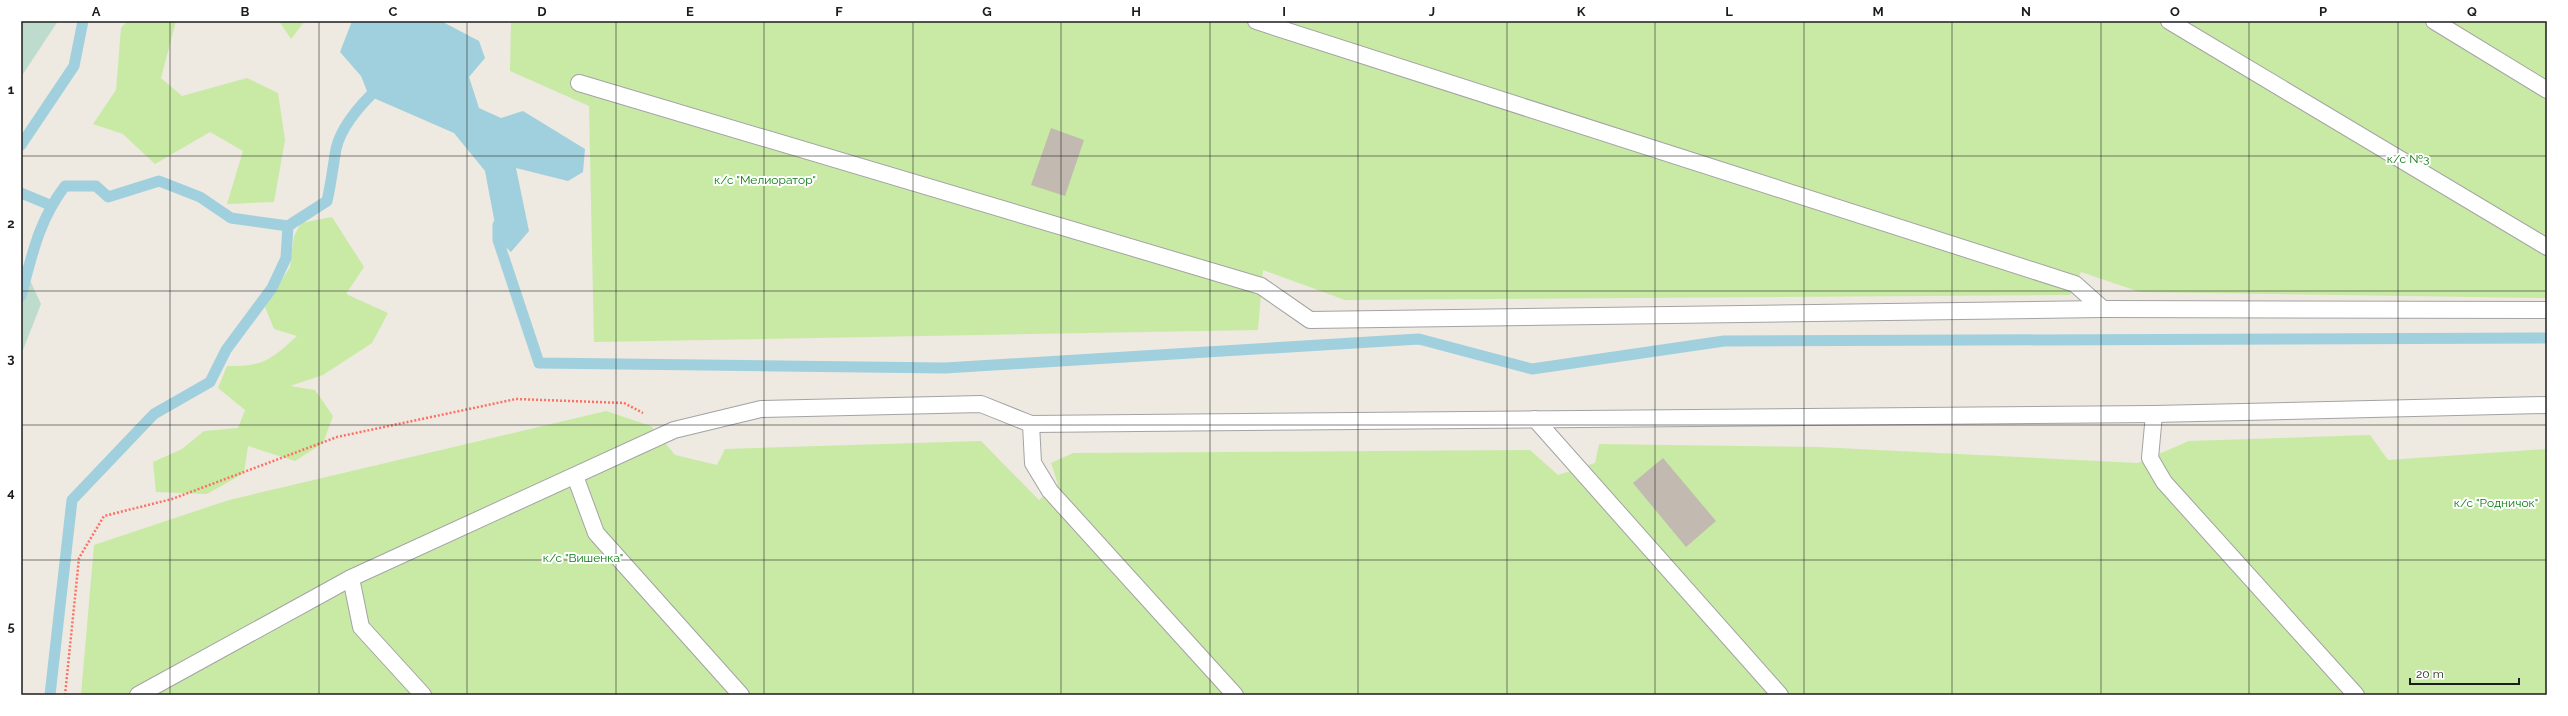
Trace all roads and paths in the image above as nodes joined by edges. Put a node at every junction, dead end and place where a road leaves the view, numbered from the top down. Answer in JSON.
{"nodes":[{"id":1,"x":1256,"y":21,"type":"edge"},
{"id":2,"x":2169,"y":21,"type":"edge"},
{"id":3,"x":2434,"y":21,"type":"edge"},
{"id":4,"x":579,"y":83,"type":"dead end"},
{"id":5,"x":2547,"y":90,"type":"edge"},
{"id":6,"x":2547,"y":247,"type":"edge"},
{"id":7,"x":2103,"y":309,"type":"junction"},
{"id":8,"x":2547,"y":310,"type":"edge"},
{"id":9,"x":2547,"y":405,"type":"edge"},
{"id":10,"x":2154,"y":414,"type":"junction"},
{"id":11,"x":1535,"y":419,"type":"junction"},
{"id":12,"x":1031,"y":424,"type":"junction"},
{"id":13,"x":674,"y":430,"type":"junction"},
{"id":14,"x":575,"y":476,"type":"junction"},
{"id":15,"x":351,"y":578,"type":"junction"},
{"id":16,"x":65,"y":695,"type":"edge"},
{"id":17,"x":138,"y":695,"type":"edge"},
{"id":18,"x":424,"y":695,"type":"edge"},
{"id":19,"x":741,"y":695,"type":"edge"},
{"id":20,"x":1235,"y":695,"type":"edge"},
{"id":21,"x":1780,"y":695,"type":"edge"},
{"id":22,"x":2356,"y":695,"type":"edge"}],
"edges":[{"from":1,"to":7,"type":"lane"},
{"from":2,"to":6,"type":"lane"},
{"from":3,"to":5,"type":"lane"},
{"from":4,"to":7,"type":"lane"},
{"from":7,"to":8,"type":"lane"},
{"from":9,"to":10,"type":"lane"},
{"from":10,"to":11,"type":"lane"},
{"from":10,"to":22,"type":"lane"},
{"from":11,"to":12,"type":"lane"},
{"from":11,"to":21,"type":"lane"},
{"from":12,"to":13,"type":"lane"},
{"from":12,"to":20,"type":"lane"},
{"from":13,"to":14,"type":"lane"},
{"from":13,"to":16,"type":"path"},
{"from":14,"to":15,"type":"lane"},
{"from":14,"to":19,"type":"lane"},
{"from":15,"to":17,"type":"lane"},
{"from":15,"to":18,"type":"lane"}]}
